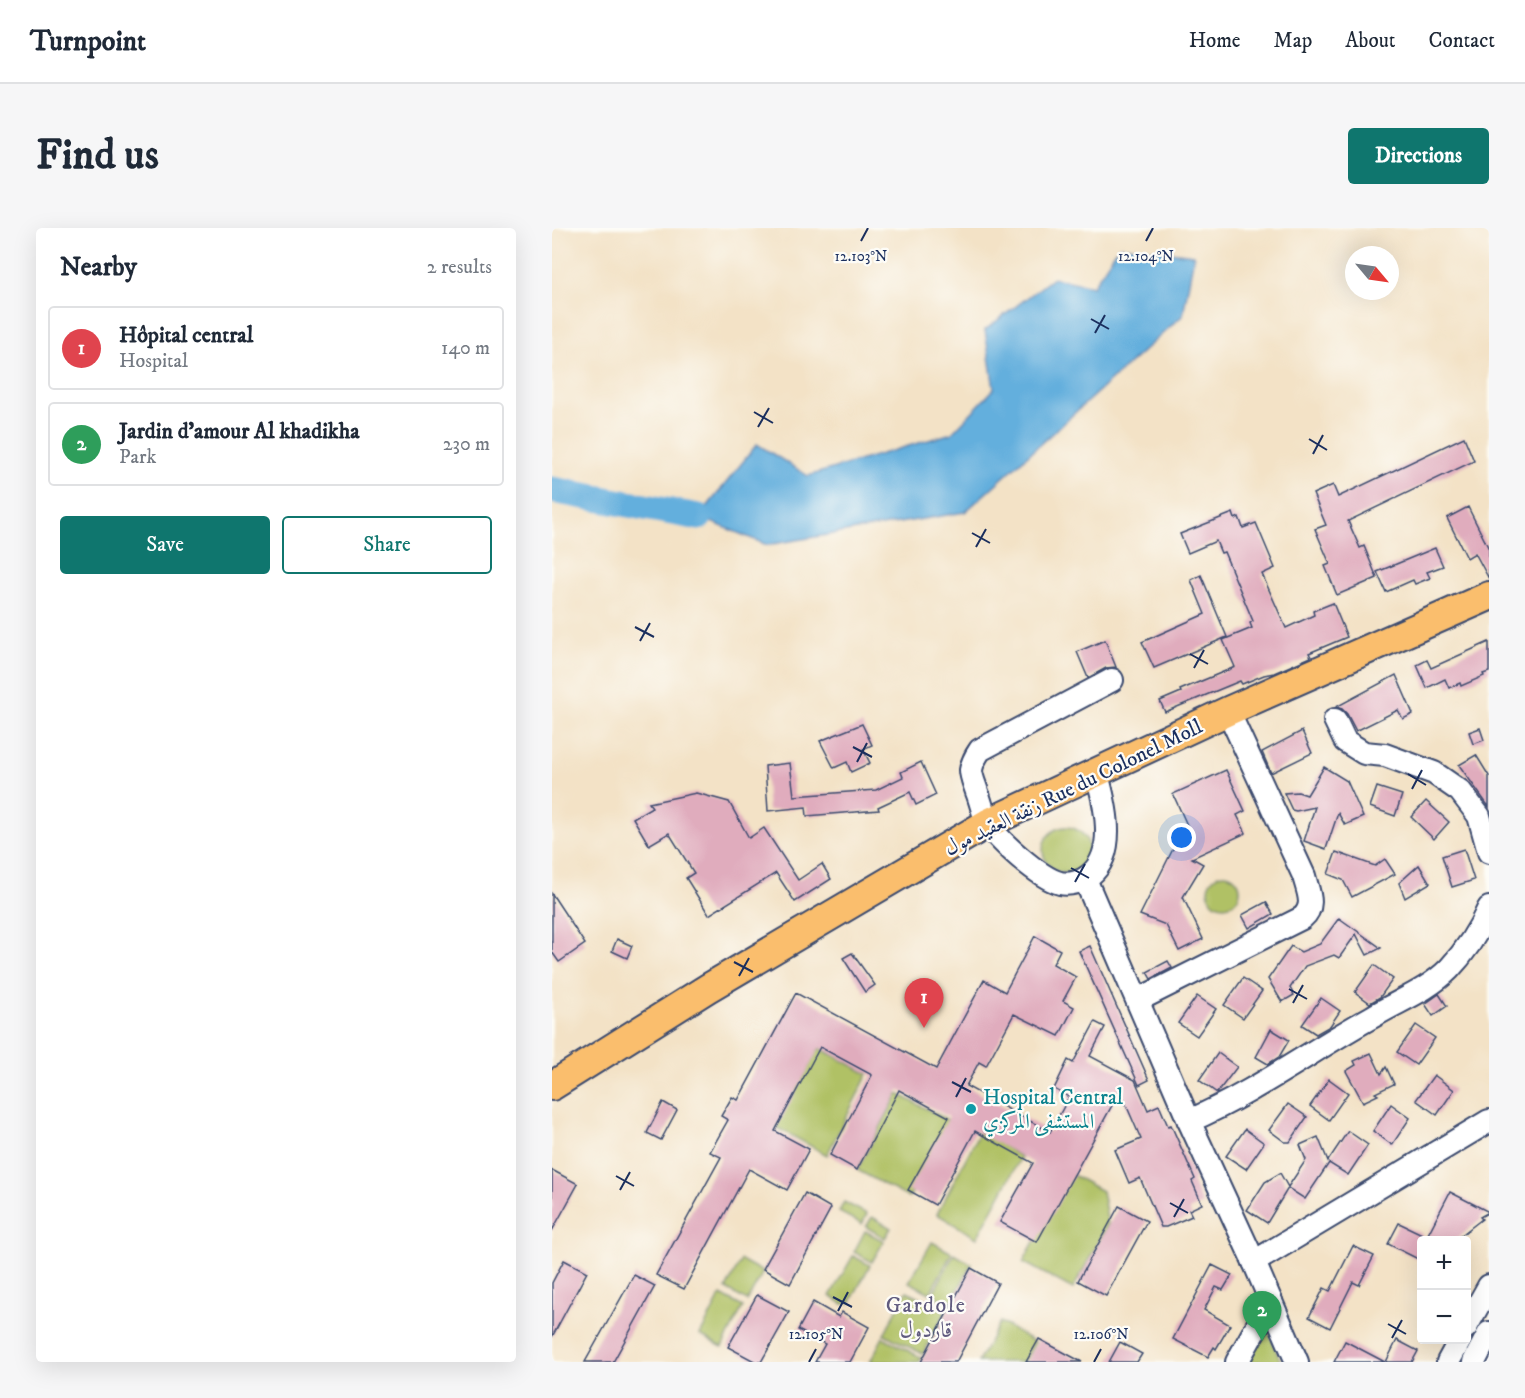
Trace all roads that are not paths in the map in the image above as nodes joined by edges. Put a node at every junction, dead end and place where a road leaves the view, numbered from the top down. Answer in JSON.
{"nodes":[{"id":1,"x":1489,"y":597,"type":"edge"},
{"id":2,"x":1112,"y":680,"type":"dead end"},
{"id":3,"x":1228,"y":711,"type":"junction"},
{"id":4,"x":1335,"y":720,"type":"dead end"},
{"id":5,"x":1096,"y":771,"type":"junction"},
{"id":6,"x":988,"y":823,"type":"junction"},
{"id":7,"x":1489,"y":852,"type":"edge"},
{"id":8,"x":1085,"y":879,"type":"junction"},
{"id":9,"x":1489,"y":908,"type":"edge"},
{"id":10,"x":1138,"y":1000,"type":"junction"},
{"id":11,"x":552,"y":1086,"type":"edge"},
{"id":12,"x":1189,"y":1121,"type":"junction"},
{"id":13,"x":1489,"y":1121,"type":"edge"},
{"id":14,"x":1254,"y":1262,"type":"junction"},
{"id":15,"x":1489,"y":1286,"type":"edge"},
{"id":16,"x":1271,"y":1301,"type":"junction"},
{"id":17,"x":1471,"y":1320,"type":"edge"},
{"id":18,"x":1489,"y":1333,"type":"edge"},
{"id":19,"x":1458,"y":1344,"type":"edge"},
{"id":20,"x":1237,"y":1362,"type":"edge"},
{"id":21,"x":1297,"y":1362,"type":"edge"},
{"id":22,"x":1448,"y":1362,"type":"edge"},
{"id":23,"x":1474,"y":1362,"type":"edge"}],
"edges":[{"from":1,"to":3,"type":"main road","name":"زنقة العقيد مول Rue du Colonel Moll"},
{"from":2,"to":6,"type":"street"},
{"from":3,"to":5,"type":"main road","name":"زنقة العقيد مول Rue du Colonel Moll"},
{"from":3,"to":10,"type":"street"},
{"from":4,"to":7,"type":"street"},
{"from":5,"to":6,"type":"main road","name":"زنقة العقيد مول Rue du Colonel Moll"},
{"from":5,"to":8,"type":"street"},
{"from":6,"to":8,"type":"street"},
{"from":6,"to":11,"type":"main road","name":"زنقة العقيد مول Rue du Colonel Moll"},
{"from":8,"to":10,"type":"street"},
{"from":9,"to":12,"type":"street"},
{"from":10,"to":12,"type":"street"},
{"from":12,"to":14,"type":"street"},
{"from":13,"to":14,"type":"street"},
{"from":14,"to":16,"type":"street"},
{"from":15,"to":17,"type":"street"},
{"from":16,"to":20,"type":"street"},
{"from":16,"to":21,"type":"street"},
{"from":18,"to":23,"type":"street"},
{"from":19,"to":22,"type":"street"}]}
